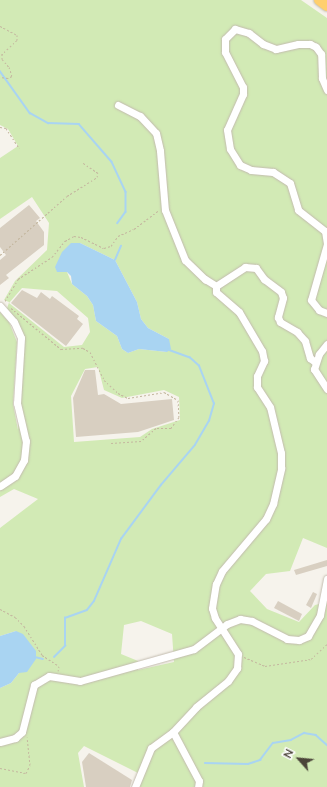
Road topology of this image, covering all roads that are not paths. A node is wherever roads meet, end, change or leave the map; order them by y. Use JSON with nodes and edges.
{"nodes":[{"id":1,"x":319,"y":0,"type":"edge"},
{"id":2,"x":327,"y":6,"type":"edge"},
{"id":3,"x":327,"y":90,"type":"edge"},
{"id":4,"x":118,"y":105,"type":"dead end"},
{"id":5,"x":216,"y":286,"type":"junction"},
{"id":6,"x":2,"y":307,"type":"edge"},
{"id":7,"x":327,"y":313,"type":"edge"},
{"id":8,"x":327,"y":344,"type":"edge"},
{"id":9,"x":315,"y":362,"type":"junction"},
{"id":10,"x":327,"y":389,"type":"edge"},
{"id":11,"x":0,"y":486,"type":"edge"},
{"id":12,"x":327,"y":579,"type":"edge"},
{"id":13,"x":220,"y":630,"type":"junction"},
{"id":14,"x":173,"y":732,"type":"junction"},
{"id":15,"x":0,"y":742,"type":"edge"},
{"id":16,"x":135,"y":787,"type":"edge"},
{"id":17,"x":198,"y":787,"type":"edge"}],
"edges":[{"from":1,"to":2,"type":"highway"},
{"from":3,"to":7,"type":"street"},
{"from":4,"to":5,"type":"street"},
{"from":5,"to":9,"type":"street"},
{"from":5,"to":13,"type":"street"},
{"from":6,"to":11,"type":"street"},
{"from":8,"to":9,"type":"street"},
{"from":9,"to":10,"type":"street"},
{"from":12,"to":13,"type":"street"},
{"from":13,"to":14,"type":"street"},
{"from":13,"to":15,"type":"street"},
{"from":14,"to":16,"type":"street"},
{"from":14,"to":17,"type":"street"}]}
